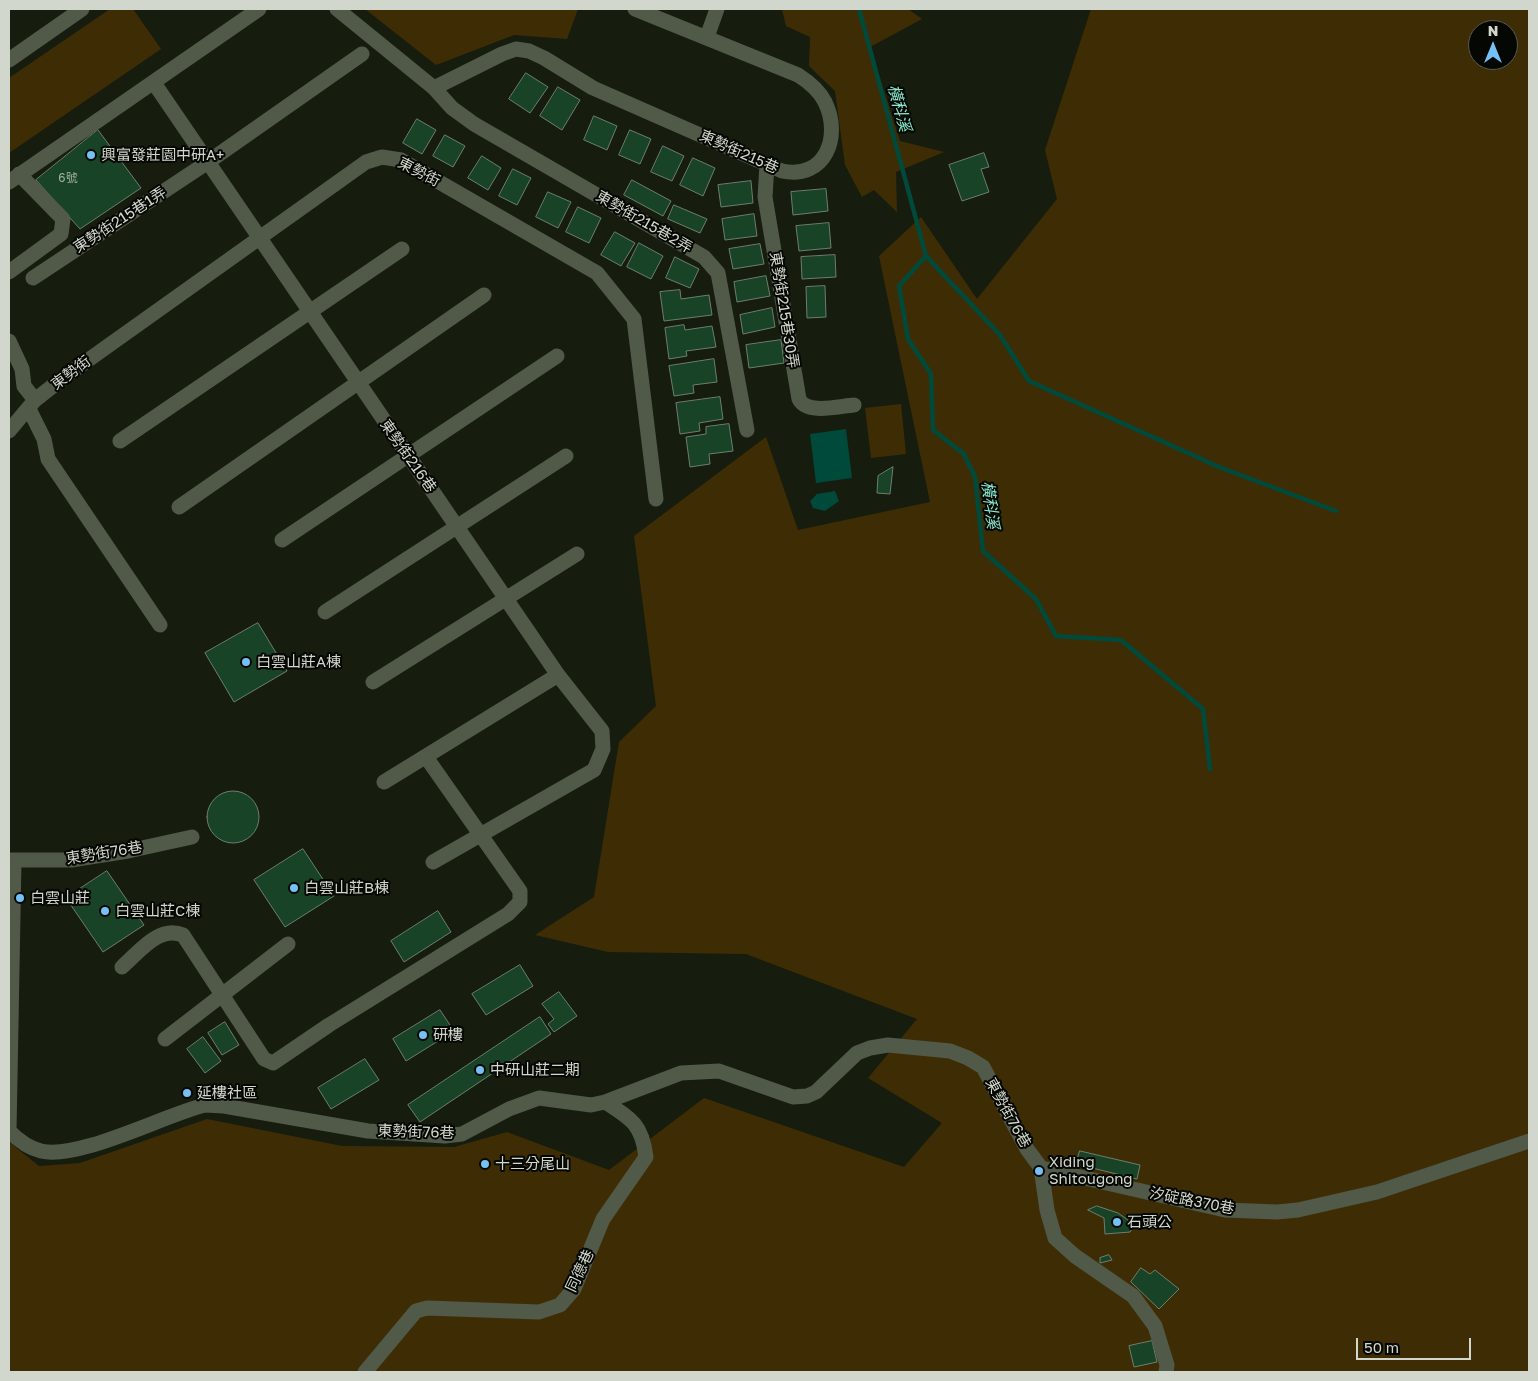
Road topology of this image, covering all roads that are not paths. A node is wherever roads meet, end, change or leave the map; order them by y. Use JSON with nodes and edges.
{"nodes":[{"id":1,"x":82,"y":9,"type":"edge"},
{"id":2,"x":259,"y":9,"type":"edge"},
{"id":3,"x":337,"y":9,"type":"edge"},
{"id":4,"x":635,"y":9,"type":"edge"},
{"id":5,"x":717,"y":9,"type":"edge"},
{"id":6,"x":707,"y":37,"type":"junction"},
{"id":7,"x":362,"y":54,"type":"dead end"},
{"id":8,"x":9,"y":60,"type":"edge"},
{"id":9,"x":154,"y":83,"type":"junction"},
{"id":10,"x":434,"y":88,"type":"junction"},
{"id":11,"x":208,"y":162,"type":"junction"},
{"id":12,"x":767,"y":164,"type":"junction"},
{"id":13,"x":14,"y":178,"type":"edge"},
{"id":14,"x":258,"y":238,"type":"junction"},
{"id":15,"x":402,"y":249,"type":"dead end"},
{"id":16,"x":9,"y":272,"type":"edge"},
{"id":17,"x":33,"y":278,"type":"dead end"},
{"id":18,"x":484,"y":295,"type":"dead end"},
{"id":19,"x":309,"y":312,"type":"junction"},
{"id":20,"x":9,"y":341,"type":"edge"},
{"id":21,"x":557,"y":356,"type":"dead end"},
{"id":22,"x":357,"y":382,"type":"junction"},
{"id":23,"x":32,"y":405,"type":"junction"},
{"id":24,"x":854,"y":405,"type":"dead end"},
{"id":25,"x":747,"y":430,"type":"dead end"},
{"id":26,"x":9,"y":431,"type":"edge"},
{"id":27,"x":120,"y":441,"type":"dead end"},
{"id":28,"x":408,"y":456,"type":"junction"},
{"id":29,"x":566,"y":456,"type":"dead end"},
{"id":30,"x":656,"y":499,"type":"dead end"},
{"id":31,"x":179,"y":507,"type":"dead end"},
{"id":32,"x":457,"y":527,"type":"junction"},
{"id":33,"x":282,"y":540,"type":"dead end"},
{"id":34,"x":577,"y":554,"type":"dead end"},
{"id":35,"x":506,"y":598,"type":"junction"},
{"id":36,"x":325,"y":612,"type":"dead end"},
{"id":37,"x":160,"y":625,"type":"dead end"},
{"id":38,"x":558,"y":675,"type":"junction"},
{"id":39,"x":373,"y":682,"type":"dead end"},
{"id":40,"x":426,"y":756,"type":"junction"},
{"id":41,"x":384,"y":782,"type":"dead end"},
{"id":42,"x":481,"y":834,"type":"junction"},
{"id":43,"x":192,"y":837,"type":"dead end"},
{"id":44,"x":12,"y":860,"type":"edge"},
{"id":45,"x":433,"y":862,"type":"dead end"},
{"id":46,"x":288,"y":944,"type":"dead end"},
{"id":47,"x":122,"y":966,"type":"dead end"},
{"id":48,"x":223,"y":994,"type":"junction"},
{"id":49,"x":165,"y":1039,"type":"dead end"},
{"id":50,"x":606,"y":1102,"type":"junction"},
{"id":51,"x":9,"y":1132,"type":"edge"},
{"id":52,"x":1529,"y":1141,"type":"edge"},
{"id":53,"x":1041,"y":1168,"type":"junction"},
{"id":54,"x":365,"y":1372,"type":"edge"},
{"id":55,"x":1166,"y":1372,"type":"edge"}],
"edges":[{"from":1,"to":8,"type":"street"},
{"from":2,"to":9,"type":"street"},
{"from":3,"to":10,"type":"street","name":"東勢街215巷2弄"},
{"from":4,"to":6,"type":"street","name":"東勢街215巷"},
{"from":5,"to":6,"type":"street"},
{"from":6,"to":12,"type":"street","name":"東勢街215巷"},
{"from":7,"to":11,"type":"street","name":"東勢街215巷1弄"},
{"from":9,"to":11,"type":"street"},
{"from":9,"to":13,"type":"street"},
{"from":10,"to":12,"type":"street","name":"東勢街215巷"},
{"from":10,"to":25,"type":"street","name":"東勢街215巷2弄"},
{"from":11,"to":14,"type":"street"},
{"from":11,"to":17,"type":"street","name":"東勢街215巷1弄"},
{"from":12,"to":24,"type":"street","name":"東勢街215巷30弄"},
{"from":13,"to":16,"type":"street"},
{"from":14,"to":19,"type":"street","name":"東勢街216巷"},
{"from":14,"to":23,"type":"street","name":"東勢街"},
{"from":14,"to":30,"type":"street","name":"東勢街"},
{"from":15,"to":19,"type":"street"},
{"from":18,"to":22,"type":"street"},
{"from":19,"to":22,"type":"street","name":"東勢街216巷"},
{"from":19,"to":27,"type":"street"},
{"from":20,"to":23,"type":"street"},
{"from":21,"to":28,"type":"street"},
{"from":22,"to":28,"type":"street","name":"東勢街216巷"},
{"from":22,"to":31,"type":"street"},
{"from":23,"to":26,"type":"street","name":"東勢街"},
{"from":23,"to":37,"type":"street"},
{"from":28,"to":32,"type":"street","name":"東勢街216巷"},
{"from":28,"to":33,"type":"street"},
{"from":29,"to":32,"type":"street"},
{"from":32,"to":35,"type":"street","name":"東勢街216巷"},
{"from":32,"to":36,"type":"street"},
{"from":34,"to":35,"type":"street"},
{"from":35,"to":38,"type":"street","name":"東勢街216巷"},
{"from":35,"to":39,"type":"street"},
{"from":38,"to":40,"type":"street"},
{"from":38,"to":42,"type":"street","name":"東勢街216巷"},
{"from":40,"to":41,"type":"street"},
{"from":40,"to":42,"type":"street"},
{"from":42,"to":45,"type":"street","name":"東勢街216巷"},
{"from":42,"to":48,"type":"street"},
{"from":43,"to":44,"type":"street","name":"東勢街76巷"},
{"from":44,"to":51,"type":"street","name":"東勢街76巷"},
{"from":46,"to":48,"type":"street"},
{"from":47,"to":48,"type":"street"},
{"from":48,"to":49,"type":"street"},
{"from":50,"to":51,"type":"street","name":"東勢街76巷"},
{"from":50,"to":53,"type":"street","name":"東勢街76巷"},
{"from":50,"to":54,"type":"street","name":"同德巷"},
{"from":52,"to":53,"type":"street","name":"汐碇路370巷"},
{"from":53,"to":55,"type":"street"}]}
